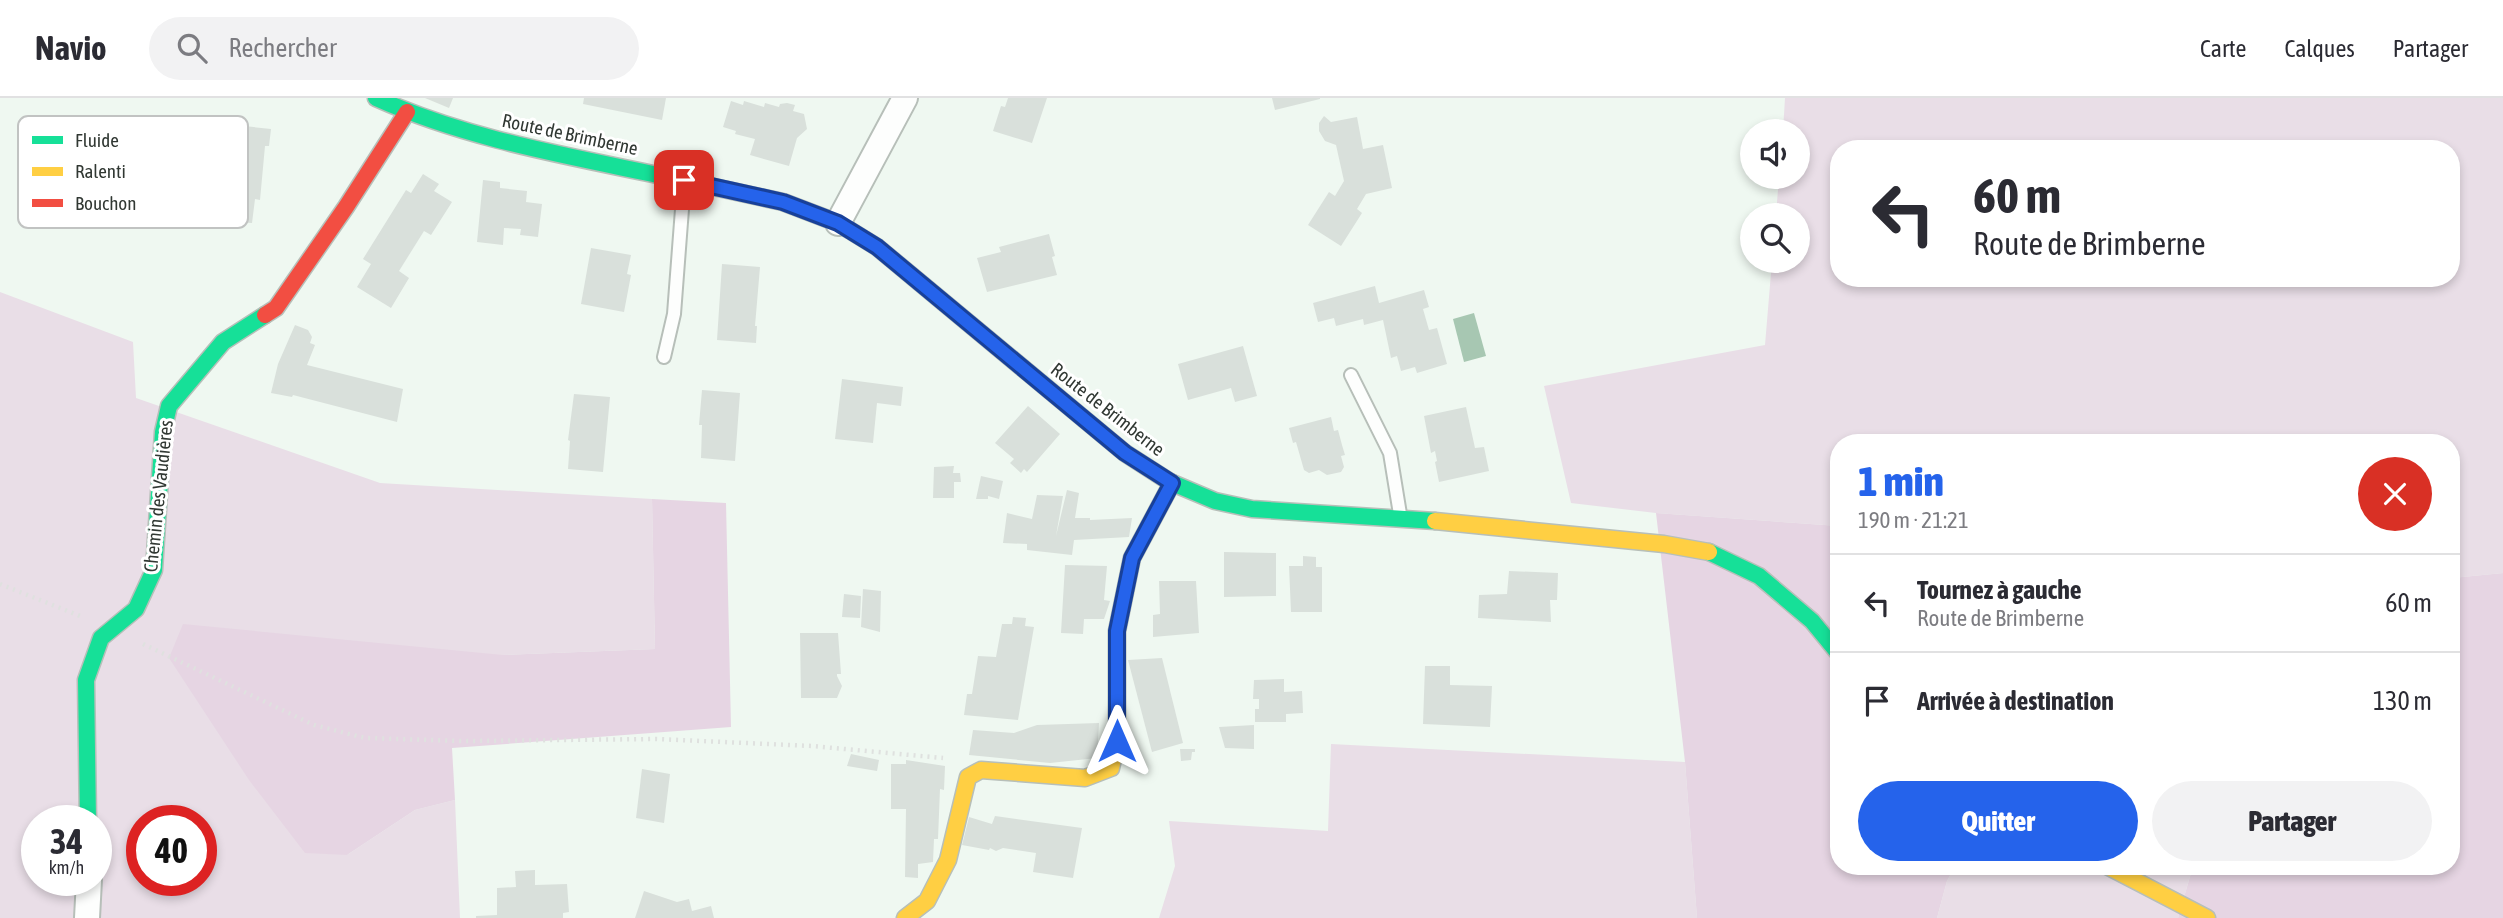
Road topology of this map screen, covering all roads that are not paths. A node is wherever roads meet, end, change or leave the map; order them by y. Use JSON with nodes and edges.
{"nodes":[{"id":1,"x":376,"y":98,"type":"edge"},
{"id":2,"x":905,"y":98,"type":"edge"},
{"id":3,"x":407,"y":112,"type":"junction"},
{"id":4,"x":684,"y":180,"type":"junction"},
{"id":5,"x":838,"y":223,"type":"junction"},
{"id":6,"x":664,"y":357,"type":"dead end"},
{"id":7,"x":1351,"y":374,"type":"dead end"},
{"id":8,"x":1172,"y":483,"type":"junction"},
{"id":9,"x":1400,"y":517,"type":"junction"},
{"id":10,"x":1830,"y":643,"type":"edge"},
{"id":11,"x":88,"y":805,"type":"edge"},
{"id":12,"x":2124,"y":875,"type":"edge"},
{"id":13,"x":89,"y":896,"type":"edge"},
{"id":14,"x":88,"y":918,"type":"edge"},
{"id":15,"x":905,"y":918,"type":"edge"},
{"id":16,"x":2207,"y":918,"type":"edge"}],
"edges":[{"from":1,"to":3,"type":"street","name":"Route de Brimberne"},
{"from":2,"to":5,"type":"street"},
{"from":3,"to":4,"type":"street","name":"Route de Brimberne"},
{"from":3,"to":11,"type":"street","name":"Chemin des Vaudières"},
{"from":4,"to":5,"type":"street","name":"Route de Brimberne"},
{"from":4,"to":6,"type":"lane"},
{"from":5,"to":8,"type":"street","name":"Route de Brimberne"},
{"from":7,"to":9,"type":"lane"},
{"from":8,"to":9,"type":"street","name":"Route de Brimberne"},
{"from":8,"to":15,"type":"street"},
{"from":9,"to":10,"type":"street","name":"Route de Brimberne"},
{"from":12,"to":16,"type":"street"},
{"from":13,"to":14,"type":"street"}]}
